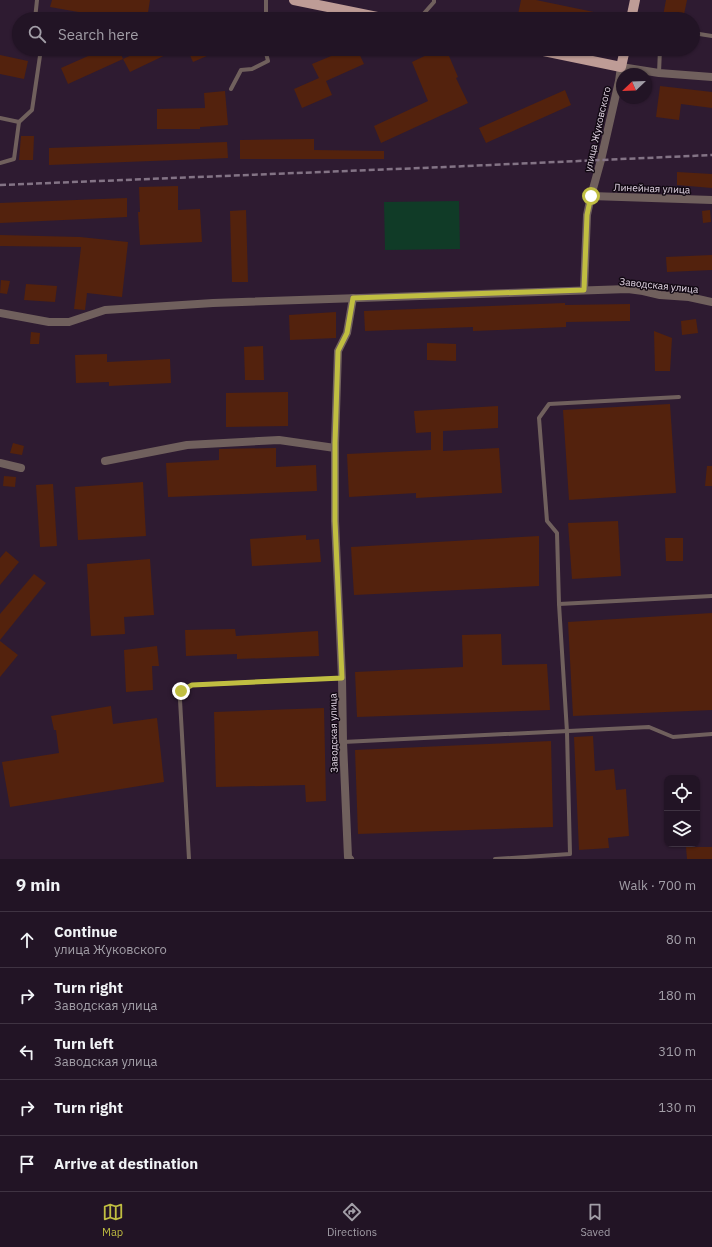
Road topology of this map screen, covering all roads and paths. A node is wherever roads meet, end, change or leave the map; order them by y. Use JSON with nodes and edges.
{"nodes":[{"id":1,"x":37,"y":0,"type":"edge"},
{"id":2,"x":266,"y":0,"type":"edge"},
{"id":3,"x":294,"y":0,"type":"edge"},
{"id":4,"x":434,"y":0,"type":"edge"},
{"id":5,"x":635,"y":0,"type":"edge"},
{"id":6,"x":36,"y":12,"type":"edge"},
{"id":7,"x":266,"y":12,"type":"edge"},
{"id":8,"x":353,"y":12,"type":"edge"},
{"id":9,"x":426,"y":12,"type":"edge"},
{"id":10,"x":632,"y":12,"type":"edge"},
{"id":11,"x":700,"y":34,"type":"edge"},
{"id":12,"x":712,"y":36,"type":"edge"},
{"id":13,"x":40,"y":56,"type":"edge"},
{"id":14,"x":267,"y":56,"type":"edge"},
{"id":15,"x":568,"y":56,"type":"edge"},
{"id":16,"x":623,"y":56,"type":"edge"},
{"id":17,"x":660,"y":56,"type":"edge"},
{"id":18,"x":621,"y":67,"type":"junction"},
{"id":19,"x":659,"y":73,"type":"junction"},
{"id":20,"x":712,"y":77,"type":"edge"},
{"id":21,"x":231,"y":89,"type":"dead end"},
{"id":22,"x":0,"y":118,"type":"edge"},
{"id":23,"x":19,"y":122,"type":"junction"},
{"id":24,"x":0,"y":163,"type":"edge"},
{"id":25,"x":591,"y":196,"type":"junction"},
{"id":26,"x":712,"y":200,"type":"edge"},
{"id":27,"x":584,"y":290,"type":"junction"},
{"id":28,"x":353,"y":298,"type":"junction"},
{"id":29,"x":712,"y":302,"type":"edge"},
{"id":30,"x":0,"y":314,"type":"edge"},
{"id":31,"x":679,"y":397,"type":"dead end"},
{"id":32,"x":335,"y":448,"type":"junction"},
{"id":33,"x":105,"y":461,"type":"dead end"},
{"id":34,"x":0,"y":463,"type":"edge"},
{"id":35,"x":21,"y":468,"type":"dead end"},
{"id":36,"x":712,"y":596,"type":"edge"},
{"id":37,"x":559,"y":604,"type":"junction"},
{"id":38,"x":342,"y":678,"type":"junction"},
{"id":39,"x":567,"y":732,"type":"junction"},
{"id":40,"x":712,"y":734,"type":"edge"},
{"id":41,"x":343,"y":742,"type":"junction"},
{"id":42,"x":189,"y":859,"type":"edge"},
{"id":43,"x":350,"y":859,"type":"edge"},
{"id":44,"x":495,"y":859,"type":"edge"}],
"edges":[{"from":1,"to":6,"type":"lane"},
{"from":2,"to":7,"type":"lane"},
{"from":3,"to":8,"type":"main road"},
{"from":4,"to":9,"type":"lane"},
{"from":5,"to":10,"type":"main road"},
{"from":11,"to":12,"type":"lane"},
{"from":13,"to":23,"type":"lane"},
{"from":14,"to":21,"type":"lane"},
{"from":15,"to":18,"type":"main road"},
{"from":16,"to":18,"type":"main road"},
{"from":17,"to":19,"type":"lane"},
{"from":18,"to":19,"type":"street"},
{"from":18,"to":25,"type":"street","name":"улица Жуковского"},
{"from":19,"to":20,"type":"street"},
{"from":22,"to":23,"type":"lane"},
{"from":23,"to":24,"type":"lane"},
{"from":25,"to":26,"type":"street","name":"Линейная улица"},
{"from":25,"to":27,"type":"street","name":"улица Жуковского"},
{"from":27,"to":28,"type":"street","name":"Заводская улица"},
{"from":27,"to":29,"type":"street","name":"Заводская улица"},
{"from":28,"to":30,"type":"street"},
{"from":28,"to":32,"type":"street","name":"Заводская улица"},
{"from":31,"to":37,"type":"lane"},
{"from":32,"to":33,"type":"street"},
{"from":32,"to":38,"type":"street","name":"Заводская улица"},
{"from":34,"to":35,"type":"street"},
{"from":36,"to":37,"type":"lane"},
{"from":37,"to":39,"type":"lane"},
{"from":38,"to":41,"type":"street","name":"Заводская улица"},
{"from":38,"to":42,"type":"lane"},
{"from":39,"to":40,"type":"lane"},
{"from":39,"to":41,"type":"lane"},
{"from":39,"to":44,"type":"lane"},
{"from":41,"to":43,"type":"street","name":"Заводская улица"}]}
